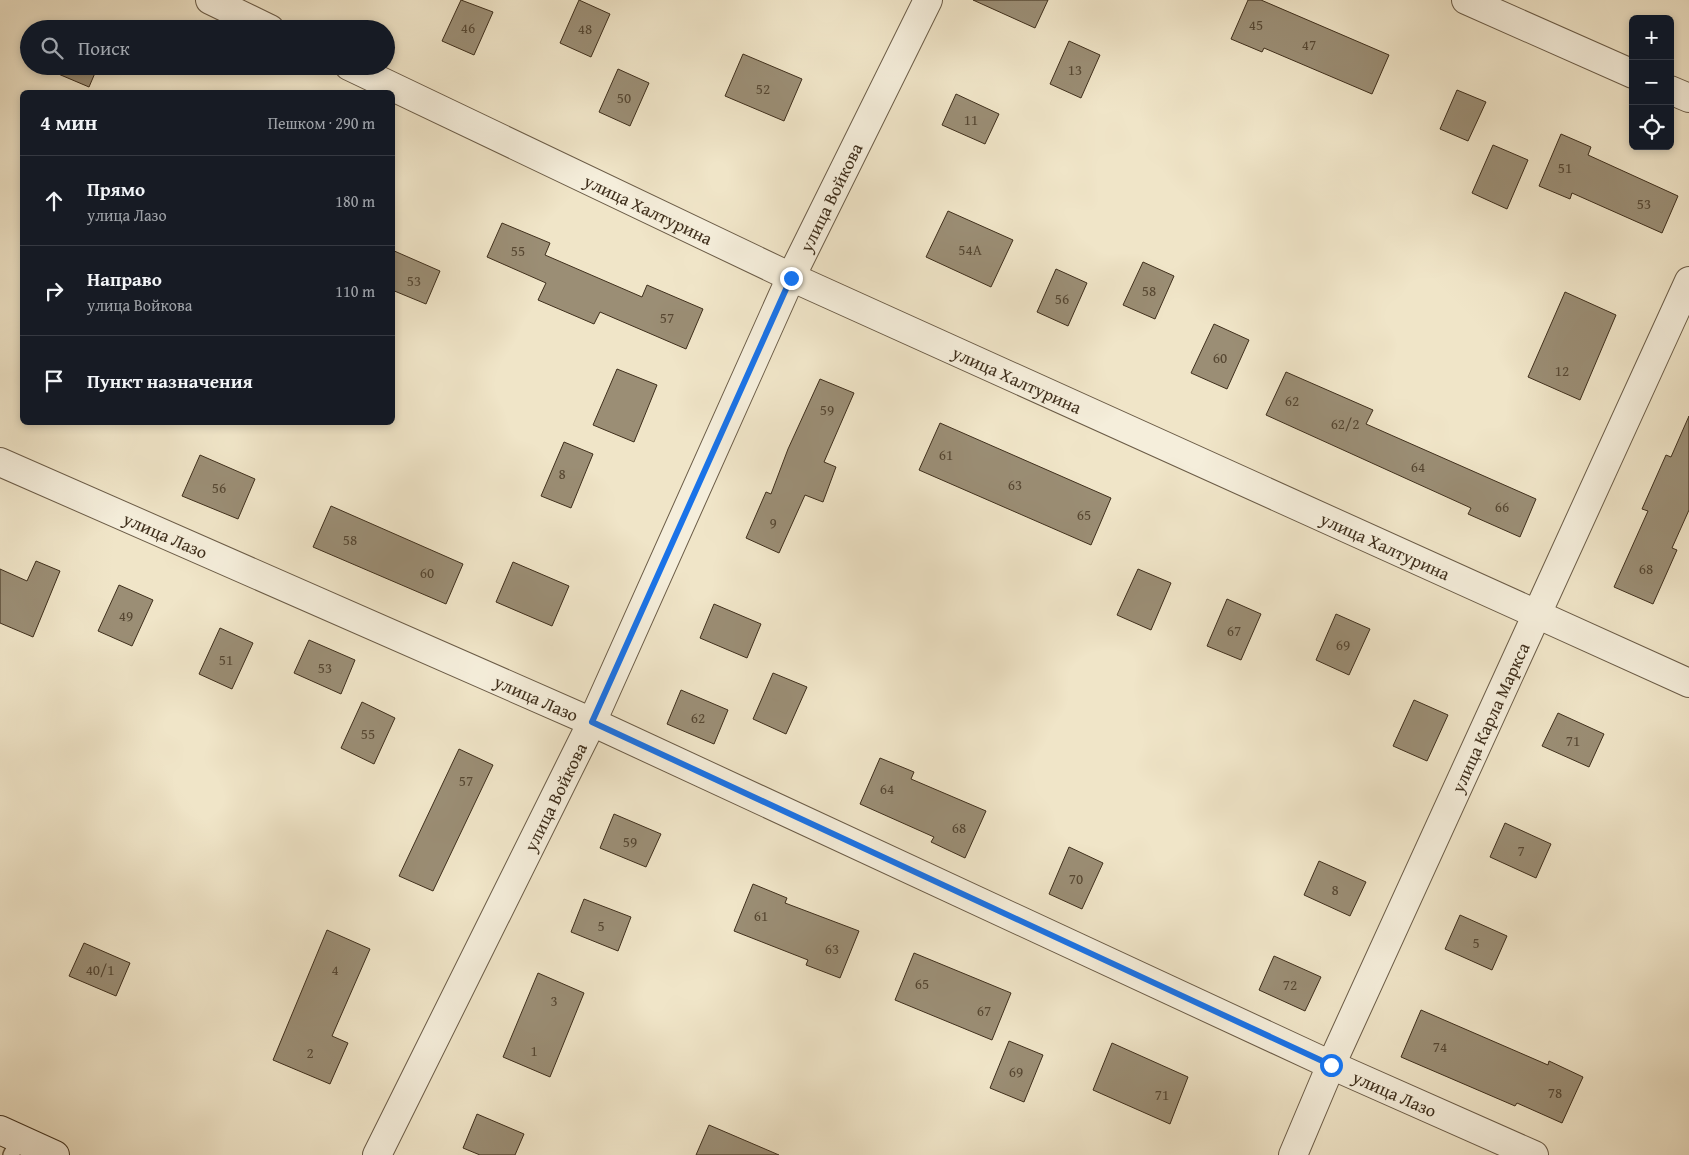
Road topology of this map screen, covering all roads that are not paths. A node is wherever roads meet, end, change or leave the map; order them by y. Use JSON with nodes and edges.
{"nodes":[{"id":1,"x":210,"y":0,"type":"edge"},
{"id":2,"x":928,"y":0,"type":"edge"},
{"id":3,"x":1466,"y":0,"type":"edge"},
{"id":4,"x":251,"y":20,"type":"edge"},
{"id":5,"x":1629,"y":72,"type":"edge"},
{"id":6,"x":368,"y":75,"type":"edge"},
{"id":7,"x":1674,"y":92,"type":"edge"},
{"id":8,"x":1689,"y":98,"type":"edge"},
{"id":9,"x":791,"y":278,"type":"junction"},
{"id":10,"x":1689,"y":281,"type":"edge"},
{"id":11,"x":0,"y":462,"type":"edge"},
{"id":12,"x":1538,"y":613,"type":"junction"},
{"id":13,"x":1689,"y":683,"type":"edge"},
{"id":14,"x":592,"y":722,"type":"junction"},
{"id":15,"x":1331,"y":1065,"type":"junction"},
{"id":16,"x":10,"y":1141,"type":"edge"},
{"id":17,"x":55,"y":1155,"type":"edge"},
{"id":18,"x":377,"y":1155,"type":"edge"},
{"id":19,"x":1292,"y":1155,"type":"edge"},
{"id":20,"x":1534,"y":1155,"type":"edge"}],
"edges":[{"from":1,"to":4,"type":"street"},
{"from":2,"to":9,"type":"street","name":"улица Войкова"},
{"from":3,"to":5,"type":"street"},
{"from":6,"to":9,"type":"street","name":"улица Халтурина"},
{"from":7,"to":8,"type":"street"},
{"from":9,"to":12,"type":"street","name":"улица Халтурина"},
{"from":9,"to":14,"type":"street","name":"улица Войкова"},
{"from":10,"to":12,"type":"street","name":"улица Карла Маркса"},
{"from":11,"to":14,"type":"street","name":"улица Лазо"},
{"from":12,"to":13,"type":"street","name":"улица Халтурина"},
{"from":12,"to":15,"type":"street","name":"улица Карла Маркса"},
{"from":14,"to":15,"type":"street","name":"улица Лазо"},
{"from":14,"to":18,"type":"street","name":"улица Войкова"},
{"from":15,"to":19,"type":"street","name":"улица Карла Маркса"},
{"from":15,"to":20,"type":"street","name":"улица Лазо"},
{"from":16,"to":17,"type":"street"}]}
